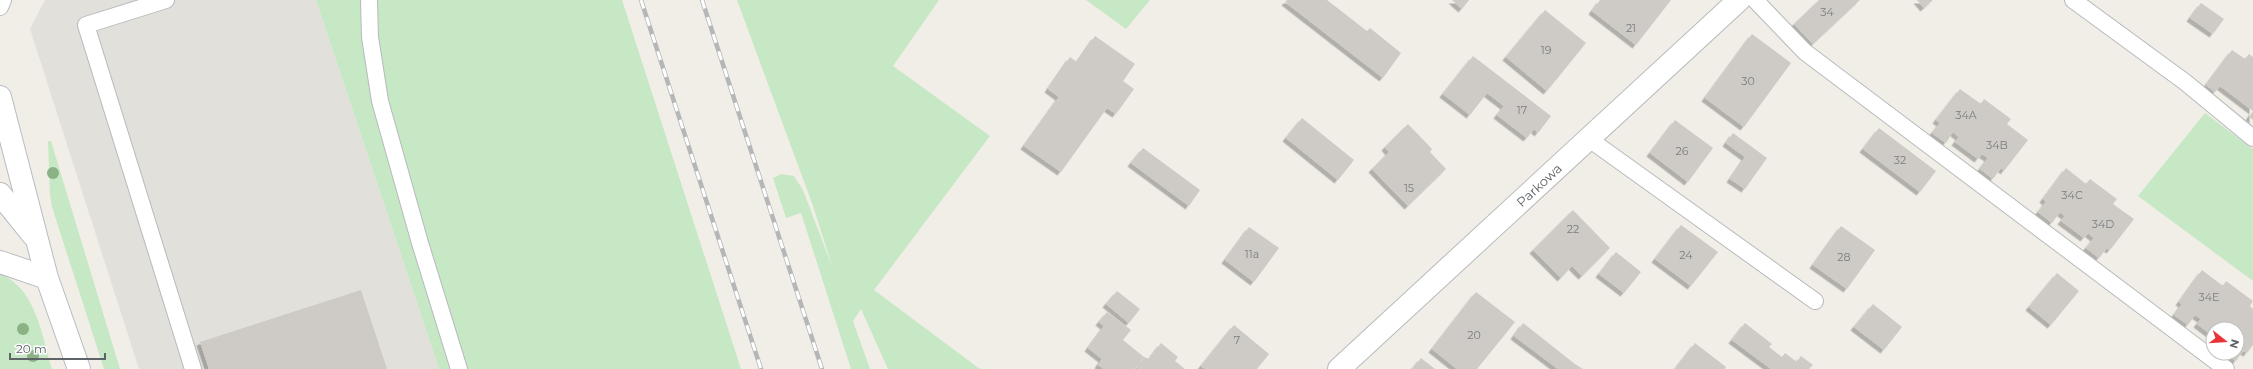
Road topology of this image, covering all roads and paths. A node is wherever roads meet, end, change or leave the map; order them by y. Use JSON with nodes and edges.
{"nodes":[{"id":1,"x":3,"y":0,"type":"edge"},
{"id":2,"x":166,"y":0,"type":"edge"},
{"id":3,"x":368,"y":0,"type":"edge"},
{"id":4,"x":1739,"y":0,"type":"edge"},
{"id":5,"x":1754,"y":0,"type":"edge"},
{"id":6,"x":2073,"y":0,"type":"edge"},
{"id":7,"x":0,"y":7,"type":"edge"},
{"id":8,"x":0,"y":97,"type":"edge"},
{"id":9,"x":1589,"y":138,"type":"junction"},
{"id":10,"x":2253,"y":138,"type":"edge"},
{"id":11,"x":0,"y":194,"type":"edge"},
{"id":12,"x":38,"y":240,"type":"junction"},
{"id":13,"x":0,"y":262,"type":"edge"},
{"id":14,"x":48,"y":278,"type":"junction"},
{"id":15,"x":1814,"y":301,"type":"dead end"},
{"id":16,"x":79,"y":369,"type":"edge"},
{"id":17,"x":193,"y":369,"type":"edge"},
{"id":18,"x":459,"y":369,"type":"edge"},
{"id":19,"x":1339,"y":369,"type":"edge"},
{"id":20,"x":2226,"y":369,"type":"edge"}],
"edges":[{"from":1,"to":7,"type":"lane"},
{"from":2,"to":17,"type":"lane"},
{"from":3,"to":18,"type":"lane"},
{"from":4,"to":9,"type":"street","name":"Parkowa"},
{"from":5,"to":20,"type":"lane"},
{"from":6,"to":10,"type":"lane"},
{"from":8,"to":12,"type":"street"},
{"from":9,"to":15,"type":"lane"},
{"from":9,"to":19,"type":"street","name":"Parkowa"},
{"from":11,"to":12,"type":"street"},
{"from":12,"to":14,"type":"street"},
{"from":13,"to":14,"type":"street"},
{"from":14,"to":16,"type":"street"}]}
